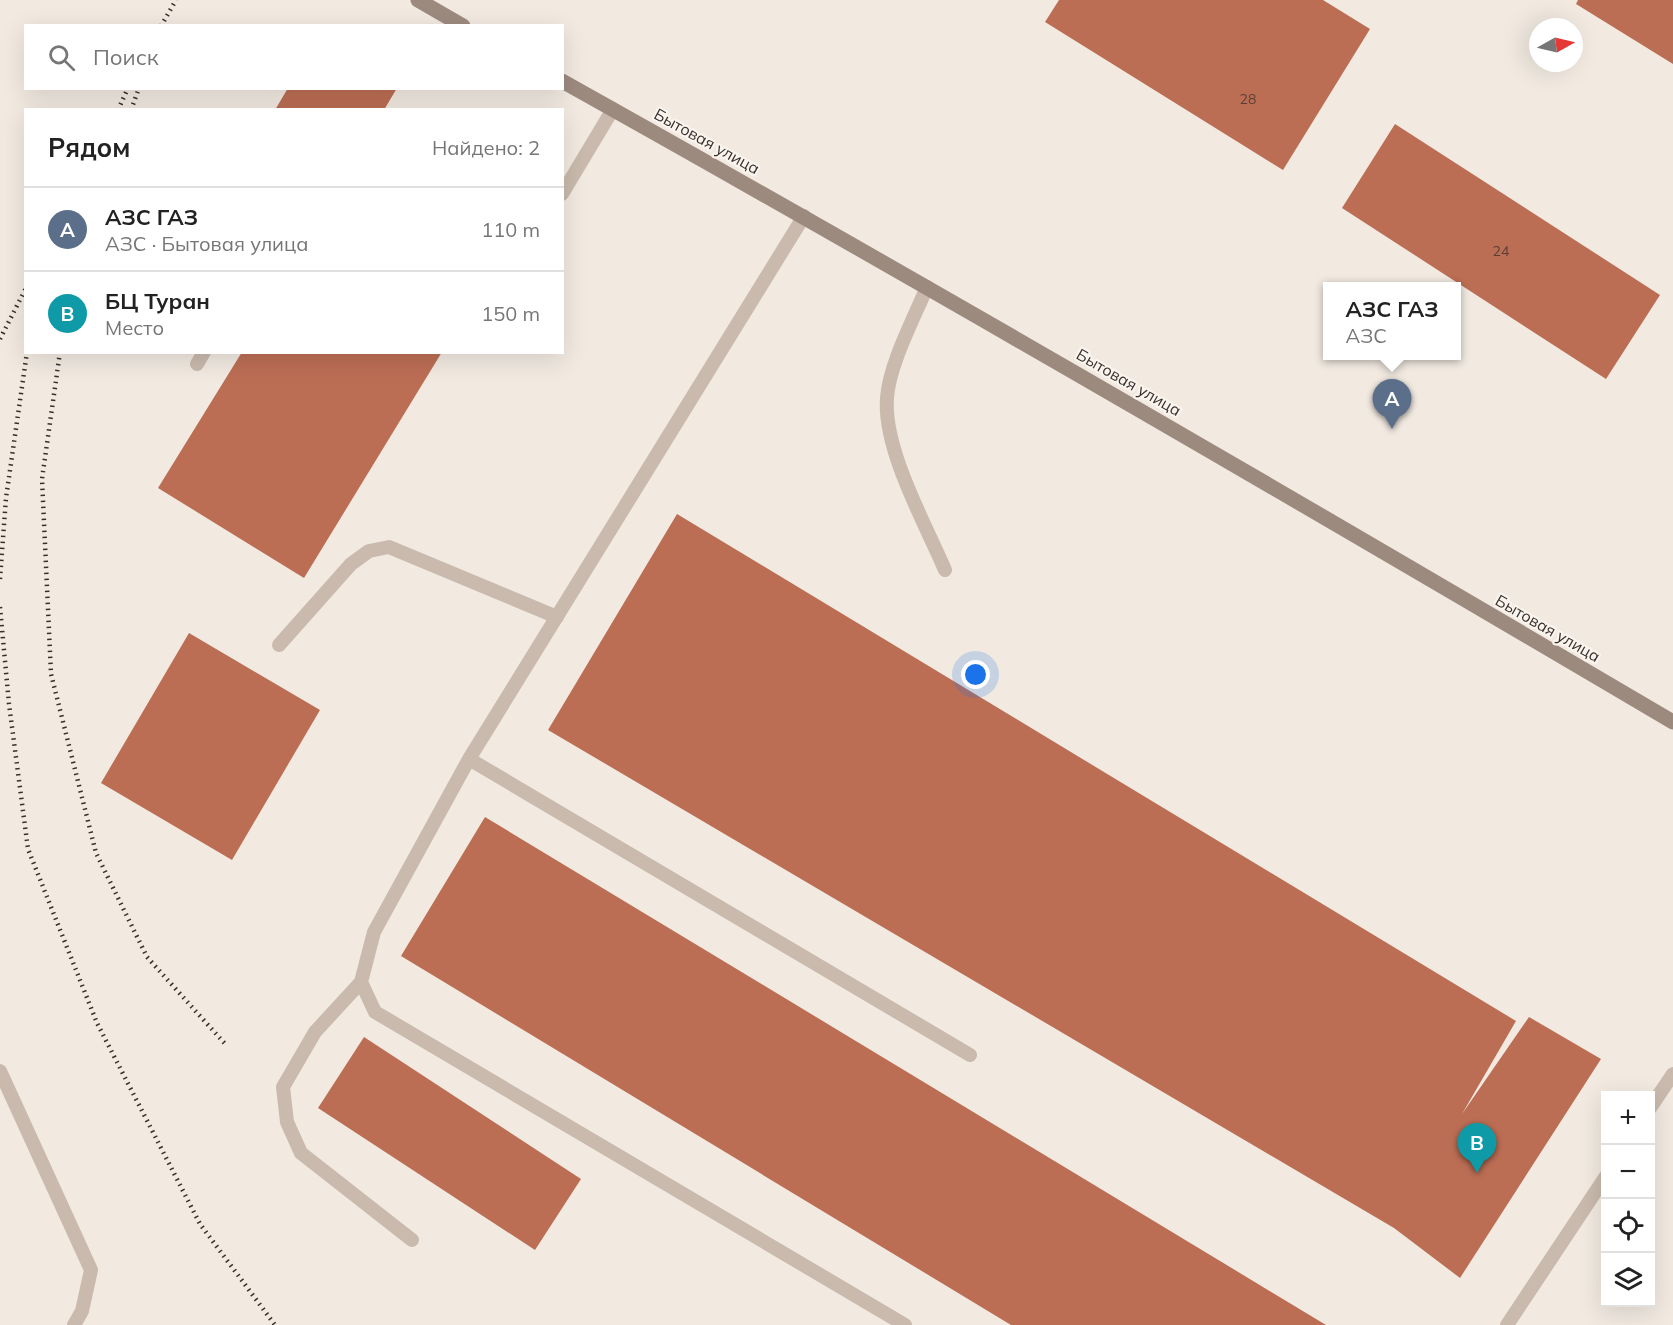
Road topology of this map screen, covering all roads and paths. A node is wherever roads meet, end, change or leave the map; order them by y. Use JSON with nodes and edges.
{"nodes":[{"id":1,"x":418,"y":0,"type":"edge"},
{"id":2,"x":460,"y":24,"type":"edge"},
{"id":3,"x":564,"y":82,"type":"edge"},
{"id":4,"x":613,"y":109,"type":"junction"},
{"id":5,"x":564,"y":191,"type":"edge"},
{"id":6,"x":804,"y":216,"type":"junction"},
{"id":7,"x":927,"y":287,"type":"junction"},
{"id":8,"x":945,"y":570,"type":"dead end"},
{"id":9,"x":557,"y":617,"type":"junction"},
{"id":10,"x":279,"y":645,"type":"dead end"},
{"id":11,"x":1673,"y":722,"type":"edge"},
{"id":12,"x":469,"y":759,"type":"junction"},
{"id":13,"x":361,"y":982,"type":"junction"},
{"id":14,"x":970,"y":1054,"type":"dead end"},
{"id":15,"x":0,"y":1071,"type":"edge"},
{"id":16,"x":1673,"y":1074,"type":"edge"},
{"id":17,"x":1655,"y":1101,"type":"edge"},
{"id":18,"x":1601,"y":1182,"type":"edge"},
{"id":19,"x":412,"y":1240,"type":"dead end"},
{"id":20,"x":74,"y":1325,"type":"edge"},
{"id":21,"x":904,"y":1325,"type":"edge"},
{"id":22,"x":1507,"y":1325,"type":"edge"}],
"edges":[{"from":1,"to":2,"type":"main road"},
{"from":3,"to":4,"type":"main road","name":"Бытовая улица"},
{"from":4,"to":5,"type":"lane"},
{"from":4,"to":6,"type":"main road","name":"Бытовая улица"},
{"from":6,"to":7,"type":"main road","name":"Бытовая улица"},
{"from":6,"to":9,"type":"lane"},
{"from":7,"to":8,"type":"lane"},
{"from":7,"to":11,"type":"main road","name":"Бытовая улица"},
{"from":9,"to":10,"type":"lane"},
{"from":9,"to":12,"type":"lane"},
{"from":12,"to":13,"type":"lane"},
{"from":12,"to":14,"type":"lane"},
{"from":13,"to":19,"type":"lane"},
{"from":13,"to":21,"type":"lane"},
{"from":15,"to":20,"type":"lane"},
{"from":16,"to":17,"type":"lane"},
{"from":18,"to":22,"type":"lane"}]}
